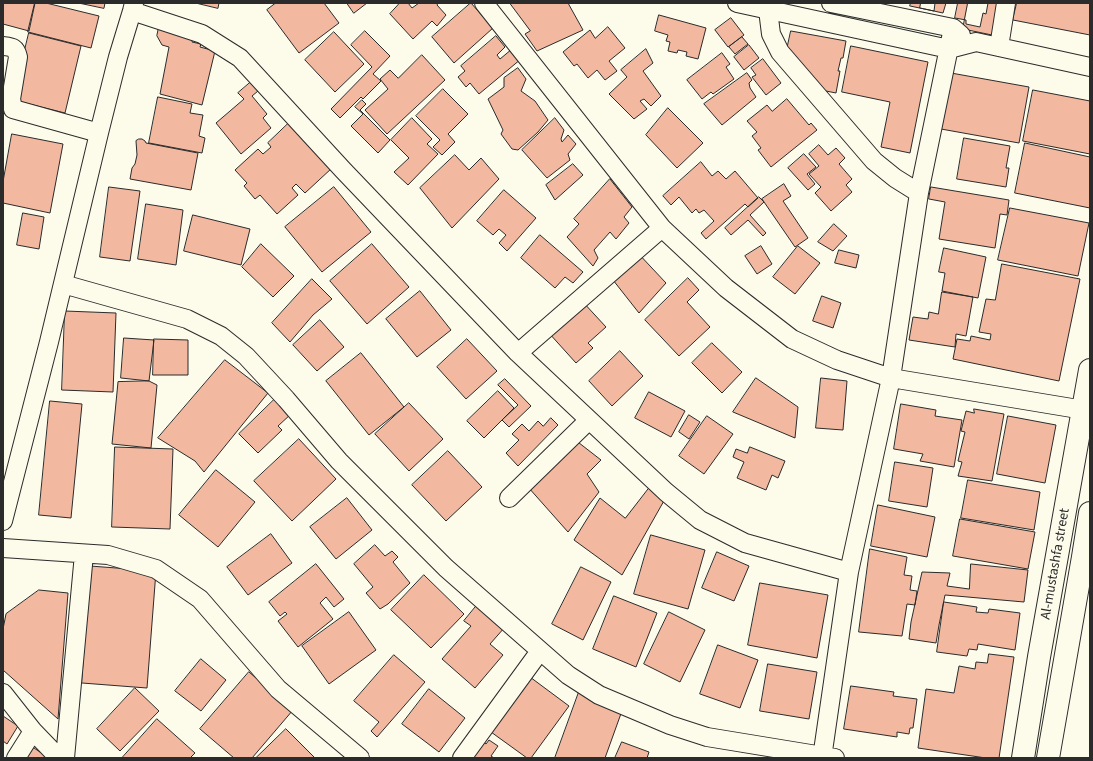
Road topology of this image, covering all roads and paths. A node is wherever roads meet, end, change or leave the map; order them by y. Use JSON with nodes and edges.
{"nodes":[{"id":1,"x":484,"y":3,"type":"edge"},
{"id":2,"x":737,"y":3,"type":"edge"},
{"id":3,"x":831,"y":3,"type":"edge"},
{"id":4,"x":1006,"y":3,"type":"edge"},
{"id":5,"x":133,"y":7,"type":"edge"},
{"id":6,"x":768,"y":10,"type":"junction"},
{"id":7,"x":953,"y":28,"type":"junction"},
{"id":8,"x":976,"y":42,"type":"junction"},
{"id":9,"x":3,"y":46,"type":"edge"},
{"id":10,"x":998,"y":47,"type":"junction"},
{"id":11,"x":949,"y":49,"type":"junction"},
{"id":12,"x":1090,"y":67,"type":"edge"},
{"id":13,"x":99,"y":133,"type":"junction"},
{"id":14,"x":919,"y":193,"type":"junction"},
{"id":15,"x":662,"y":228,"type":"junction"},
{"id":16,"x":63,"y":284,"type":"junction"},
{"id":17,"x":518,"y":353,"type":"junction"},
{"id":18,"x":1090,"y":370,"type":"edge"},
{"id":19,"x":891,"y":378,"type":"junction"},
{"id":20,"x":1087,"y":411,"type":"edge"},
{"id":21,"x":589,"y":420,"type":"junction"},
{"id":22,"x":509,"y":498,"type":"dead end"},
{"id":23,"x":1090,"y":513,"type":"edge"},
{"id":24,"x":3,"y":521,"type":"edge"},
{"id":25,"x":3,"y":548,"type":"edge"},
{"id":26,"x":84,"y":554,"type":"junction"},
{"id":27,"x":849,"y":572,"type":"junction"},
{"id":28,"x":540,"y":651,"type":"junction"},
{"id":29,"x":3,"y":693,"type":"edge"},
{"id":30,"x":33,"y":731,"type":"junction"},
{"id":31,"x":826,"y":757,"type":"edge"},
{"id":32,"x":16,"y":758,"type":"edge"},
{"id":33,"x":59,"y":758,"type":"edge"},
{"id":34,"x":66,"y":758,"type":"edge"},
{"id":35,"x":360,"y":758,"type":"edge"},
{"id":36,"x":462,"y":758,"type":"edge"},
{"id":37,"x":1023,"y":758,"type":"edge"},
{"id":38,"x":1048,"y":758,"type":"edge"}],
"edges":[{"from":1,"to":15,"type":"street"},
{"from":2,"to":6,"type":"street"},
{"from":3,"to":7,"type":"street"},
{"from":4,"to":10,"type":"street"},
{"from":5,"to":13,"type":"street"},
{"from":5,"to":17,"type":"street"},
{"from":6,"to":11,"type":"street"},
{"from":6,"to":14,"type":"street"},
{"from":7,"to":8,"type":"street"},
{"from":7,"to":11,"type":"street"},
{"from":8,"to":10,"type":"street"},
{"from":8,"to":11,"type":"street"},
{"from":9,"to":13,"type":"street"},
{"from":10,"to":12,"type":"street"},
{"from":11,"to":14,"type":"street"},
{"from":13,"to":16,"type":"street"},
{"from":14,"to":19,"type":"street"},
{"from":15,"to":17,"type":"street"},
{"from":15,"to":19,"type":"street"},
{"from":16,"to":24,"type":"street"},
{"from":16,"to":28,"type":"street"},
{"from":17,"to":21,"type":"street"},
{"from":18,"to":20,"type":"main road","name":"Al-mustashfa street"},
{"from":19,"to":20,"type":"street"},
{"from":19,"to":27,"type":"street"},
{"from":20,"to":37,"type":"main road","name":"Al-mustashfa street"},
{"from":21,"to":22,"type":"street"},
{"from":21,"to":27,"type":"street"},
{"from":23,"to":38,"type":"main road","name":"Al-mustashfa street"},
{"from":25,"to":26,"type":"street"},
{"from":26,"to":34,"type":"street"},
{"from":26,"to":35,"type":"street"},
{"from":27,"to":31,"type":"street"},
{"from":28,"to":31,"type":"street"},
{"from":28,"to":36,"type":"street"},
{"from":29,"to":30,"type":"street"},
{"from":30,"to":32,"type":"street"},
{"from":30,"to":33,"type":"street"}]}
